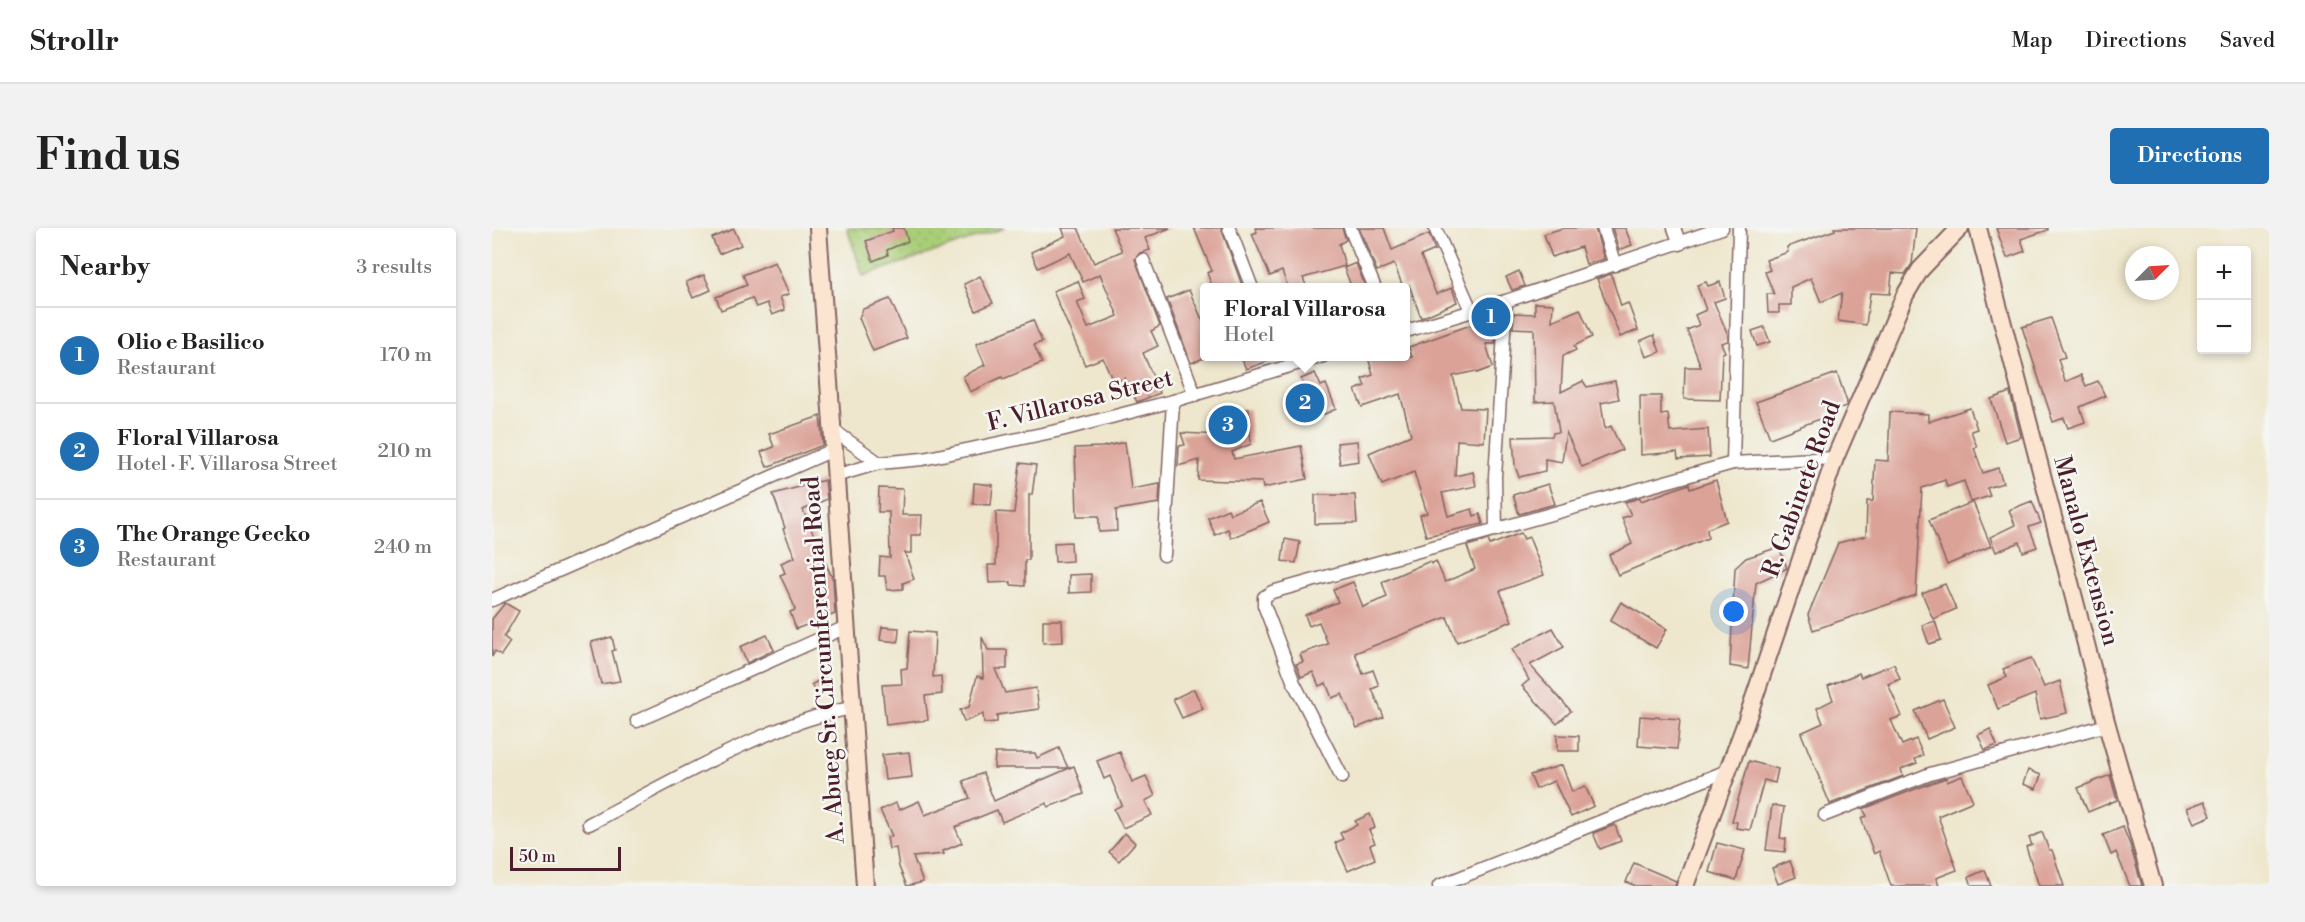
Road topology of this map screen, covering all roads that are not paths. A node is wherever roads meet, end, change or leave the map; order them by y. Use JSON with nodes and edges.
{"nodes":[{"id":1,"x":818,"y":228,"type":"edge"},
{"id":2,"x":1228,"y":228,"type":"edge"},
{"id":3,"x":1350,"y":228,"type":"edge"},
{"id":4,"x":1436,"y":228,"type":"edge"},
{"id":5,"x":1603,"y":228,"type":"edge"},
{"id":6,"x":1674,"y":228,"type":"edge"},
{"id":7,"x":1722,"y":228,"type":"edge"},
{"id":8,"x":1739,"y":228,"type":"edge"},
{"id":9,"x":1960,"y":228,"type":"edge"},
{"id":10,"x":1978,"y":228,"type":"edge"},
{"id":11,"x":1680,"y":244,"type":"junction"},
{"id":12,"x":1143,"y":260,"type":"dead end"},
{"id":13,"x":1616,"y":265,"type":"junction"},
{"id":14,"x":1250,"y":283,"type":"edge"},
{"id":15,"x":1373,"y":283,"type":"edge"},
{"id":16,"x":1506,"y":301,"type":"junction"},
{"id":17,"x":1472,"y":310,"type":"junction"},
{"id":18,"x":1410,"y":330,"type":"edge"},
{"id":19,"x":1283,"y":362,"type":"edge"},
{"id":20,"x":1195,"y":394,"type":"junction"},
{"id":21,"x":1173,"y":401,"type":"junction"},
{"id":22,"x":833,"y":430,"type":"junction"},
{"id":23,"x":833,"y":450,"type":"junction"},
{"id":24,"x":1835,"y":458,"type":"junction"},
{"id":25,"x":879,"y":463,"type":"junction"},
{"id":26,"x":1733,"y":463,"type":"junction"},
{"id":27,"x":836,"y":476,"type":"junction"},
{"id":28,"x":1496,"y":530,"type":"junction"},
{"id":29,"x":1164,"y":555,"type":"dead end"},
{"id":30,"x":492,"y":600,"type":"edge"},
{"id":31,"x":846,"y":627,"type":"junction"},
{"id":32,"x":852,"y":708,"type":"junction"},
{"id":33,"x":637,"y":721,"type":"dead end"},
{"id":34,"x":2108,"y":725,"type":"junction"},
{"id":35,"x":1727,"y":771,"type":"junction"},
{"id":36,"x":1342,"y":777,"type":"dead end"},
{"id":37,"x":1825,"y":815,"type":"dead end"},
{"id":38,"x":589,"y":824,"type":"dead end"},
{"id":39,"x":864,"y":886,"type":"edge"},
{"id":40,"x":1439,"y":886,"type":"edge"},
{"id":41,"x":1685,"y":886,"type":"edge"},
{"id":42,"x":2152,"y":886,"type":"edge"}],
"edges":[{"from":1,"to":22,"type":"street","name":"A. Abueg Sr. Circumferential Road"},
{"from":2,"to":14,"type":"street"},
{"from":3,"to":15,"type":"street"},
{"from":4,"to":17,"type":"street"},
{"from":5,"to":13,"type":"street"},
{"from":6,"to":11,"type":"street"},
{"from":7,"to":11,"type":"street"},
{"from":8,"to":26,"type":"street"},
{"from":9,"to":24,"type":"street","name":"R. Gabinete Road"},
{"from":10,"to":34,"type":"street","name":"Manalo Extension"},
{"from":11,"to":13,"type":"street"},
{"from":12,"to":20,"type":"street"},
{"from":13,"to":16,"type":"street"},
{"from":16,"to":17,"type":"street"},
{"from":16,"to":28,"type":"street"},
{"from":17,"to":18,"type":"street"},
{"from":19,"to":20,"type":"street","name":"F. Villarosa Street"},
{"from":20,"to":21,"type":"street","name":"F. Villarosa Street"},
{"from":21,"to":25,"type":"street","name":"F. Villarosa Street"},
{"from":21,"to":29,"type":"street"},
{"from":22,"to":23,"type":"street","name":"A. Abueg Sr. Circumferential Road"},
{"from":22,"to":25,"type":"street"},
{"from":23,"to":27,"type":"street","name":"A. Abueg Sr. Circumferential Road"},
{"from":23,"to":30,"type":"street"},
{"from":24,"to":26,"type":"street"},
{"from":24,"to":35,"type":"street","name":"R. Gabinete Road"},
{"from":25,"to":27,"type":"street","name":"F. Villarosa Street"},
{"from":26,"to":28,"type":"street"},
{"from":27,"to":31,"type":"street","name":"A. Abueg Sr. Circumferential Road"},
{"from":28,"to":36,"type":"street"},
{"from":31,"to":32,"type":"street","name":"A. Abueg Sr. Circumferential Road"},
{"from":31,"to":33,"type":"street"},
{"from":32,"to":38,"type":"street"},
{"from":32,"to":39,"type":"street","name":"A. Abueg Sr. Circumferential Road"},
{"from":34,"to":37,"type":"street"},
{"from":34,"to":42,"type":"street","name":"Manalo Extension"},
{"from":35,"to":40,"type":"street"},
{"from":35,"to":41,"type":"street","name":"R. Gabinete Road"}]}
